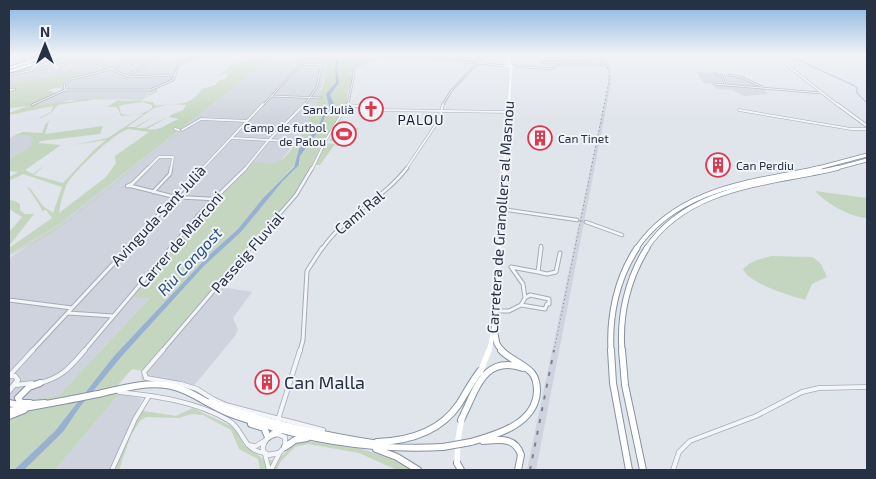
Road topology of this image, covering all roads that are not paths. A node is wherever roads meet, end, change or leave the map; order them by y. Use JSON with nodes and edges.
{"nodes":[{"id":1,"x":80,"y":77,"type":"edge"},
{"id":2,"x":174,"y":77,"type":"edge"},
{"id":3,"x":288,"y":77,"type":"edge"},
{"id":4,"x":319,"y":77,"type":"edge"},
{"id":5,"x":354,"y":77,"type":"edge"},
{"id":6,"x":463,"y":77,"type":"edge"},
{"id":7,"x":510,"y":77,"type":"edge"},
{"id":8,"x":723,"y":77,"type":"edge"},
{"id":9,"x":742,"y":77,"type":"edge"},
{"id":10,"x":801,"y":77,"type":"edge"},
{"id":11,"x":714,"y":84,"type":"dead end"},
{"id":12,"x":726,"y":85,"type":"junction"},
{"id":13,"x":763,"y":88,"type":"junction"},
{"id":14,"x":65,"y":90,"type":"junction"},
{"id":15,"x":821,"y":94,"type":"junction"},
{"id":16,"x":271,"y":96,"type":"junction"},
{"id":17,"x":311,"y":98,"type":"junction"},
{"id":18,"x":321,"y":98,"type":"dead end"},
{"id":19,"x":32,"y":105,"type":"dead end"},
{"id":20,"x":348,"y":105,"type":"junction"},
{"id":21,"x":441,"y":110,"type":"junction"},
{"id":22,"x":738,"y":110,"type":"dead end"},
{"id":23,"x":507,"y":112,"type":"junction"},
{"id":24,"x":247,"y":121,"type":"junction"},
{"id":25,"x":867,"y":127,"type":"edge"},
{"id":26,"x":179,"y":130,"type":"dead end"},
{"id":27,"x":232,"y":138,"type":"junction"},
{"id":28,"x":270,"y":140,"type":"junction"},
{"id":29,"x":305,"y":142,"type":"dead end"},
{"id":30,"x":318,"y":143,"type":"dead end"},
{"id":31,"x":324,"y":144,"type":"junction"},
{"id":32,"x":867,"y":155,"type":"edge"},
{"id":33,"x":867,"y":160,"type":"edge"},
{"id":34,"x":153,"y":192,"type":"junction"},
{"id":35,"x":175,"y":197,"type":"junction"},
{"id":36,"x":213,"y":199,"type":"junction"},
{"id":37,"x":501,"y":209,"type":"junction"},
{"id":38,"x":577,"y":220,"type":"tunnel mouth"},
{"id":39,"x":586,"y":222,"type":"tunnel mouth"},
{"id":40,"x":622,"y":235,"type":"dead end"},
{"id":41,"x":541,"y":246,"type":"dead end"},
{"id":42,"x":560,"y":253,"type":"dead end"},
{"id":43,"x":538,"y":272,"type":"junction"},
{"id":44,"x":525,"y":298,"type":"junction"},
{"id":45,"x":9,"y":300,"type":"edge"},
{"id":46,"x":521,"y":305,"type":"junction"},
{"id":47,"x":72,"y":308,"type":"junction"},
{"id":48,"x":495,"y":311,"type":"junction"},
{"id":49,"x":68,"y":313,"type":"junction"},
{"id":50,"x":114,"y":316,"type":"junction"},
{"id":51,"x":494,"y":328,"type":"junction"},
{"id":52,"x":480,"y":371,"type":"junction"},
{"id":53,"x":9,"y":376,"type":"edge"},
{"id":54,"x":537,"y":383,"type":"junction"},
{"id":55,"x":40,"y":384,"type":"junction"},
{"id":56,"x":16,"y":385,"type":"junction"},
{"id":57,"x":867,"y":387,"type":"edge"},
{"id":58,"x":9,"y":391,"type":"edge"},
{"id":59,"x":119,"y":392,"type":"dead end"},
{"id":60,"x":191,"y":394,"type":"junction"},
{"id":61,"x":150,"y":395,"type":"junction"},
{"id":62,"x":212,"y":401,"type":"junction"},
{"id":63,"x":9,"y":403,"type":"edge"},
{"id":64,"x":30,"y":403,"type":"junction"},
{"id":65,"x":43,"y":404,"type":"junction"},
{"id":66,"x":9,"y":411,"type":"edge"},
{"id":67,"x":230,"y":414,"type":"junction"},
{"id":68,"x":244,"y":414,"type":"junction"},
{"id":69,"x":9,"y":416,"type":"edge"},
{"id":70,"x":461,"y":420,"type":"junction"},
{"id":71,"x":278,"y":421,"type":"junction"},
{"id":72,"x":283,"y":429,"type":"junction"},
{"id":73,"x":323,"y":430,"type":"dead end"},
{"id":74,"x":269,"y":437,"type":"junction"},
{"id":75,"x":285,"y":437,"type":"junction"},
{"id":76,"x":316,"y":438,"type":"junction"},
{"id":77,"x":341,"y":438,"type":"junction"},
{"id":78,"x":472,"y":442,"type":"junction"},
{"id":79,"x":361,"y":443,"type":"junction"},
{"id":80,"x":247,"y":445,"type":"junction"},
{"id":81,"x":285,"y":447,"type":"junction"},
{"id":82,"x":279,"y":453,"type":"junction"},
{"id":83,"x":265,"y":454,"type":"junction"},
{"id":84,"x":459,"y":468,"type":"edge"},
{"id":85,"x":112,"y":470,"type":"edge"},
{"id":86,"x":270,"y":470,"type":"edge"},
{"id":87,"x":418,"y":470,"type":"edge"},
{"id":88,"x":518,"y":470,"type":"edge"},
{"id":89,"x":629,"y":470,"type":"edge"},
{"id":90,"x":643,"y":470,"type":"edge"},
{"id":91,"x":673,"y":470,"type":"edge"}],
"edges":[{"from":1,"to":14,"type":"street"},
{"from":2,"to":14,"type":"street"},
{"from":3,"to":16,"type":"street","name":"Avinguda Sant Julià"},
{"from":4,"to":17,"type":"street","name":"Carrer de Marconi"},
{"from":5,"to":20,"type":"street","name":"Passeig Fluvial"},
{"from":6,"to":21,"type":"street","name":"Camí Ral"},
{"from":7,"to":23,"type":"main road","name":"Carretera de Granollers al Masnou"},
{"from":8,"to":12,"type":"street"},
{"from":9,"to":13,"type":"street"},
{"from":10,"to":15,"type":"street"},
{"from":11,"to":12,"type":"street"},
{"from":12,"to":13,"type":"street"},
{"from":13,"to":15,"type":"street"},
{"from":14,"to":19,"type":"street"},
{"from":15,"to":25,"type":"street"},
{"from":16,"to":17,"type":"street"},
{"from":16,"to":24,"type":"street","name":"Avinguda Sant Julià"},
{"from":17,"to":18,"type":"street"},
{"from":17,"to":28,"type":"street","name":"Carrer de Marconi"},
{"from":20,"to":21,"type":"street"},
{"from":20,"to":31,"type":"street","name":"Passeig Fluvial"},
{"from":21,"to":23,"type":"street"},
{"from":21,"to":71,"type":"street","name":"Camí Ral"},
{"from":22,"to":25,"type":"street"},
{"from":23,"to":37,"type":"main road","name":"Carretera de Granollers al Masnou"},
{"from":24,"to":26,"type":"street"},
{"from":24,"to":27,"type":"street","name":"Avinguda Sant Julià"},
{"from":27,"to":28,"type":"street"},
{"from":27,"to":35,"type":"street","name":"Avinguda Sant Julià"},
{"from":28,"to":29,"type":"street"},
{"from":28,"to":36,"type":"street","name":"Carrer de Marconi"},
{"from":30,"to":31,"type":"street"},
{"from":31,"to":62,"type":"street","name":"Passeig Fluvial"},
{"from":32,"to":89,"type":"highway"},
{"from":33,"to":90,"type":"highway"},
{"from":34,"to":34,"type":"street"},
{"from":34,"to":35,"type":"street"},
{"from":35,"to":36,"type":"street"},
{"from":35,"to":47,"type":"street","name":"Avinguda Sant Julià"},
{"from":36,"to":50,"type":"street","name":"Carrer de Marconi"},
{"from":37,"to":38,"type":"street"},
{"from":37,"to":48,"type":"main road","name":"Carretera de Granollers al Masnou"},
{"from":39,"to":40,"type":"street"},
{"from":41,"to":43,"type":"street"},
{"from":42,"to":43,"type":"street"},
{"from":43,"to":44,"type":"street"},
{"from":44,"to":46,"type":"street"},
{"from":44,"to":46,"type":"street"},
{"from":45,"to":47,"type":"street"},
{"from":46,"to":48,"type":"street"},
{"from":47,"to":49,"type":"street","name":"Avinguda Sant Julià"},
{"from":48,"to":51,"type":"main road","name":"Carretera de Granollers al Masnou"},
{"from":49,"to":50,"type":"street"},
{"from":49,"to":53,"type":"street","name":"Avinguda Sant Julià"},
{"from":50,"to":55,"type":"street","name":"Carrer de Marconi"},
{"from":51,"to":52,"type":"main road","name":"Carretera de Granollers al Masnou"},
{"from":51,"to":54,"type":"highway"},
{"from":52,"to":70,"type":"main road","name":"Carretera de Granollers al Masnou"},
{"from":52,"to":79,"type":"highway"},
{"from":53,"to":56,"type":"street"},
{"from":54,"to":70,"type":"highway"},
{"from":54,"to":78,"type":"highway"},
{"from":55,"to":56,"type":"street"},
{"from":55,"to":64,"type":"highway"},
{"from":56,"to":58,"type":"street"},
{"from":57,"to":91,"type":"street"},
{"from":59,"to":61,"type":"street"},
{"from":60,"to":62,"type":"highway"},
{"from":60,"to":65,"type":"highway"},
{"from":60,"to":67,"type":"highway"},
{"from":61,"to":80,"type":"street"},
{"from":61,"to":85,"type":"street"},
{"from":62,"to":68,"type":"highway"},
{"from":62,"to":71,"type":"street"},
{"from":63,"to":64,"type":"highway"},
{"from":64,"to":65,"type":"highway"},
{"from":65,"to":66,"type":"highway"},
{"from":65,"to":69,"type":"highway"},
{"from":67,"to":72,"type":"highway"},
{"from":67,"to":74,"type":"highway"},
{"from":68,"to":71,"type":"highway"},
{"from":68,"to":72,"type":"highway"},
{"from":70,"to":84,"type":"main road","name":"Carretera de Granollers al Masnou"},
{"from":71,"to":73,"type":"street"},
{"from":71,"to":77,"type":"highway"},
{"from":72,"to":74,"type":"highway"},
{"from":72,"to":75,"type":"highway"},
{"from":72,"to":76,"type":"highway"},
{"from":72,"to":77,"type":"highway"},
{"from":74,"to":75,"type":"street"},
{"from":74,"to":80,"type":"street"},
{"from":74,"to":83,"type":"street"},
{"from":75,"to":81,"type":"street"},
{"from":76,"to":79,"type":"highway"},
{"from":76,"to":81,"type":"highway"},
{"from":77,"to":79,"type":"highway"},
{"from":78,"to":79,"type":"highway","bridge":true},
{"from":78,"to":88,"type":"highway"},
{"from":79,"to":87,"type":"highway"},
{"from":80,"to":83,"type":"street"},
{"from":81,"to":82,"type":"street"},
{"from":82,"to":83,"type":"street"},
{"from":82,"to":86,"type":"street"},
{"from":83,"to":86,"type":"street"}]}
